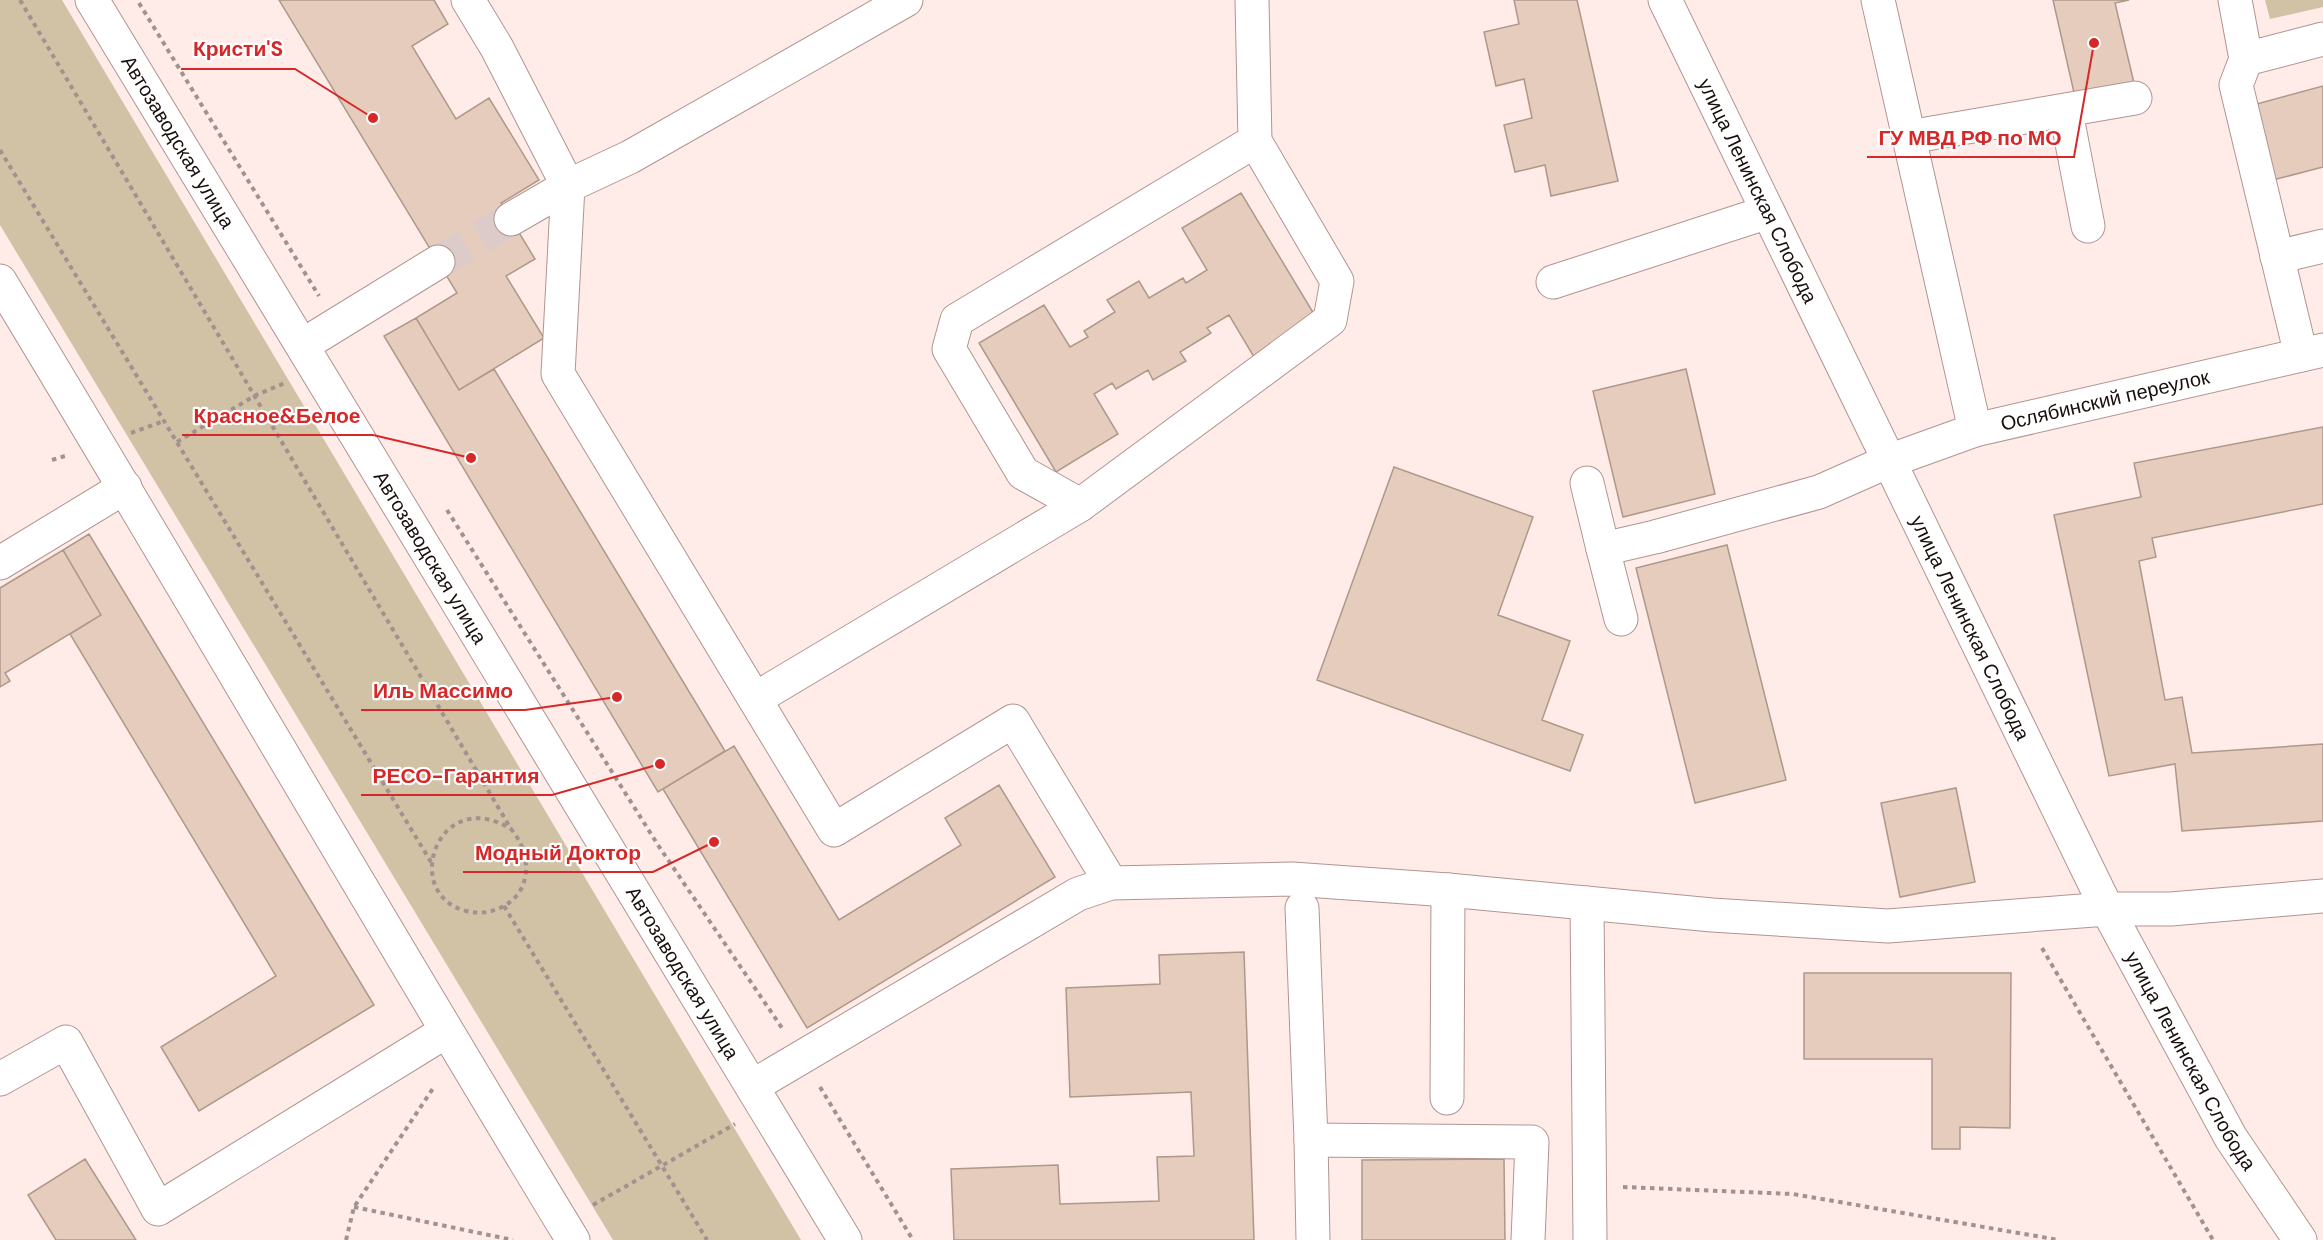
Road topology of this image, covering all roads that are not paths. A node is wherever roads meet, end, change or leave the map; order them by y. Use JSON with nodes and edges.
{"nodes":[{"id":1,"x":92,"y":0,"type":"edge"},
{"id":2,"x":468,"y":0,"type":"edge"},
{"id":3,"x":906,"y":0,"type":"edge"},
{"id":4,"x":1252,"y":0,"type":"edge"},
{"id":5,"x":1665,"y":0,"type":"edge"},
{"id":6,"x":1878,"y":0,"type":"edge"},
{"id":7,"x":2235,"y":0,"type":"edge"},
{"id":8,"x":2323,"y":39,"type":"edge"},
{"id":9,"x":2246,"y":59,"type":"junction"},
{"id":10,"x":2136,"y":98,"type":"dead end"},
{"id":11,"x":2066,"y":112,"type":"junction"},
{"id":12,"x":1909,"y":137,"type":"junction"},
{"id":13,"x":1255,"y":141,"type":"junction"},
{"id":14,"x":568,"y":186,"type":"junction"},
{"id":15,"x":1768,"y":212,"type":"junction"},
{"id":16,"x":511,"y":219,"type":"tunnel mouth"},
{"id":17,"x":2088,"y":226,"type":"dead end"},
{"id":18,"x":2323,"y":246,"type":"edge"},
{"id":19,"x":2277,"y":257,"type":"junction"},
{"id":20,"x":438,"y":262,"type":"tunnel mouth"},
{"id":21,"x":0,"y":281,"type":"edge"},
{"id":22,"x":1553,"y":282,"type":"dead end"},
{"id":23,"x":2312,"y":353,"type":"edge"},
{"id":24,"x":309,"y":358,"type":"junction"},
{"id":25,"x":1975,"y":430,"type":"junction"},
{"id":26,"x":1889,"y":461,"type":"junction"},
{"id":27,"x":1587,"y":483,"type":"dead end"},
{"id":28,"x":125,"y":487,"type":"junction"},
{"id":29,"x":1080,"y":505,"type":"junction"},
{"id":30,"x":1603,"y":549,"type":"junction"},
{"id":31,"x":0,"y":563,"type":"edge"},
{"id":32,"x":1621,"y":619,"type":"dead end"},
{"id":33,"x":755,"y":699,"type":"junction"},
{"id":34,"x":1111,"y":883,"type":"junction"},
{"id":35,"x":1448,"y":890,"type":"junction"},
{"id":36,"x":2323,"y":896,"type":"edge"},
{"id":37,"x":1587,"y":903,"type":"junction"},
{"id":38,"x":1302,"y":908,"type":"dead end"},
{"id":39,"x":2108,"y":909,"type":"junction"},
{"id":40,"x":445,"y":1032,"type":"junction"},
{"id":41,"x":0,"y":1079,"type":"edge"},
{"id":42,"x":753,"y":1086,"type":"junction"},
{"id":43,"x":1447,"y":1098,"type":"dead end"},
{"id":44,"x":1311,"y":1140,"type":"junction"},
{"id":45,"x":568,"y":1231,"type":"edge"},
{"id":46,"x":845,"y":1240,"type":"edge"},
{"id":47,"x":1312,"y":1240,"type":"edge"},
{"id":48,"x":1528,"y":1240,"type":"edge"},
{"id":49,"x":1590,"y":1240,"type":"edge"},
{"id":50,"x":2300,"y":1240,"type":"edge"}],
"edges":[{"from":1,"to":24,"type":"main road","name":"Автозаводская улица"},
{"from":2,"to":14,"type":"main road"},
{"from":3,"to":14,"type":"main road"},
{"from":4,"to":13,"type":"main road"},
{"from":5,"to":15,"type":"main road","name":"улица Ленинская Слобода"},
{"from":6,"to":12,"type":"main road"},
{"from":7,"to":9,"type":"main road"},
{"from":8,"to":9,"type":"main road"},
{"from":9,"to":19,"type":"main road"},
{"from":10,"to":11,"type":"main road"},
{"from":11,"to":12,"type":"main road"},
{"from":11,"to":17,"type":"main road"},
{"from":12,"to":25,"type":"main road"},
{"from":13,"to":29,"type":"main road"},
{"from":13,"to":29,"type":"main road"},
{"from":14,"to":16,"type":"main road"},
{"from":14,"to":33,"type":"main road"},
{"from":15,"to":22,"type":"main road"},
{"from":15,"to":26,"type":"main road","name":"улица Ленинская Слобода"},
{"from":18,"to":19,"type":"main road"},
{"from":19,"to":23,"type":"main road"},
{"from":20,"to":24,"type":"main road"},
{"from":21,"to":28,"type":"main road"},
{"from":23,"to":25,"type":"main road","name":"Ослябинский переулок"},
{"from":24,"to":42,"type":"main road","name":"Автозаводская улица"},
{"from":25,"to":26,"type":"main road","name":"Ослябинский переулок"},
{"from":26,"to":30,"type":"main road","name":"Ослябинский переулок"},
{"from":26,"to":39,"type":"main road","name":"улица Ленинская Слобода"},
{"from":27,"to":30,"type":"main road"},
{"from":28,"to":31,"type":"main road"},
{"from":28,"to":40,"type":"main road"},
{"from":29,"to":33,"type":"main road"},
{"from":30,"to":32,"type":"main road"},
{"from":33,"to":34,"type":"main road"},
{"from":34,"to":35,"type":"main road"},
{"from":34,"to":42,"type":"main road"},
{"from":35,"to":37,"type":"main road"},
{"from":35,"to":43,"type":"main road"},
{"from":36,"to":39,"type":"main road"},
{"from":37,"to":39,"type":"main road"},
{"from":37,"to":49,"type":"main road"},
{"from":38,"to":44,"type":"main road"},
{"from":39,"to":50,"type":"main road","name":"улица Ленинская Слобода"},
{"from":40,"to":41,"type":"main road"},
{"from":40,"to":45,"type":"main road"},
{"from":42,"to":46,"type":"main road","name":"Автозаводская улица"},
{"from":44,"to":47,"type":"main road"},
{"from":44,"to":48,"type":"main road"}]}
